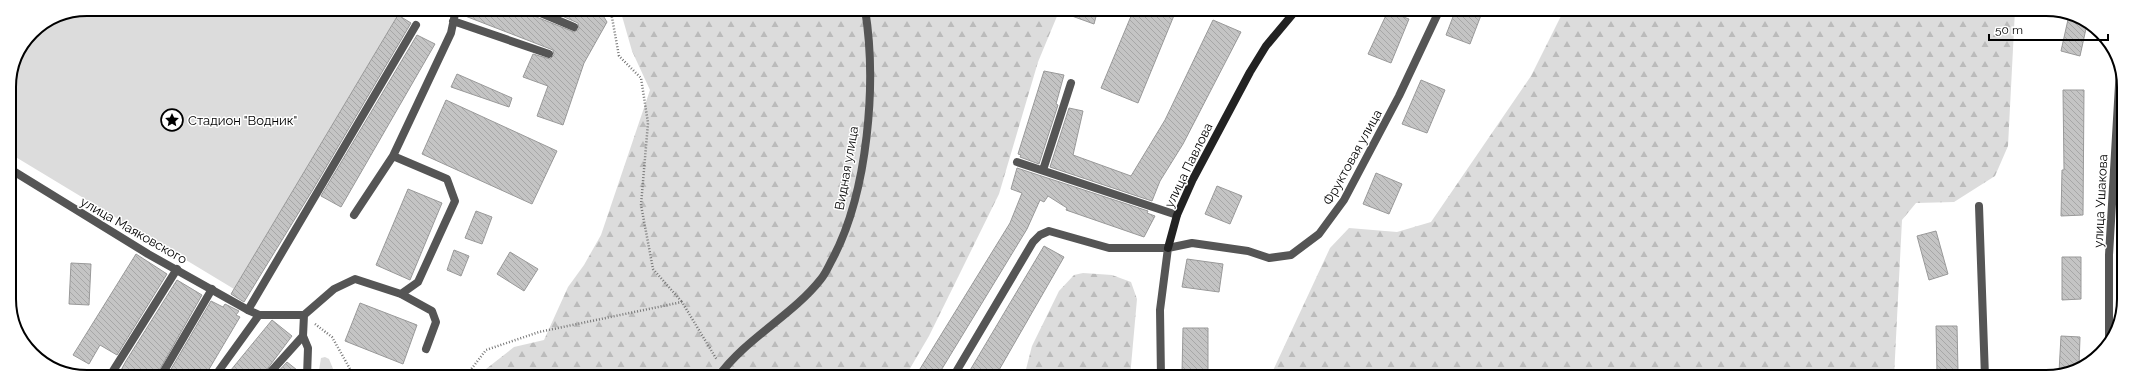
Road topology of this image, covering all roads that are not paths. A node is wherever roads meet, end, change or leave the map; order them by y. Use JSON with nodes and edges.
{"nodes":[{"id":1,"x":454,"y":16,"type":"edge"},
{"id":2,"x":548,"y":16,"type":"edge"},
{"id":3,"x":865,"y":16,"type":"edge"},
{"id":4,"x":1291,"y":16,"type":"edge"},
{"id":5,"x":1437,"y":16,"type":"edge"},
{"id":6,"x":453,"y":21,"type":"junction"},
{"id":7,"x":416,"y":25,"type":"dead end"},
{"id":8,"x":574,"y":27,"type":"dead end"},
{"id":9,"x":549,"y":54,"type":"dead end"},
{"id":10,"x":1071,"y":83,"type":"dead end"},
{"id":11,"x":2117,"y":152,"type":"edge"},
{"id":12,"x":393,"y":156,"type":"junction"},
{"id":13,"x":1017,"y":162,"type":"dead end"},
{"id":14,"x":1043,"y":170,"type":"junction"},
{"id":15,"x":16,"y":173,"type":"edge"},
{"id":16,"x":1979,"y":206,"type":"dead end"},
{"id":17,"x":354,"y":215,"type":"dead end"},
{"id":18,"x":1177,"y":215,"type":"junction"},
{"id":19,"x":1168,"y":248,"type":"junction"},
{"id":20,"x":177,"y":269,"type":"junction"},
{"id":21,"x":212,"y":289,"type":"junction"},
{"id":22,"x":401,"y":294,"type":"junction"},
{"id":23,"x":248,"y":310,"type":"junction"},
{"id":24,"x":304,"y":315,"type":"junction"},
{"id":25,"x":259,"y":316,"type":"junction"},
{"id":26,"x":2109,"y":333,"type":"edge"},
{"id":27,"x":303,"y":336,"type":"junction"},
{"id":28,"x":426,"y":349,"type":"dead end"},
{"id":29,"x":114,"y":370,"type":"edge"},
{"id":30,"x":165,"y":370,"type":"edge"},
{"id":31,"x":219,"y":370,"type":"edge"},
{"id":32,"x":272,"y":370,"type":"edge"},
{"id":33,"x":307,"y":370,"type":"edge"},
{"id":34,"x":723,"y":370,"type":"edge"},
{"id":35,"x":957,"y":370,"type":"edge"},
{"id":36,"x":1161,"y":370,"type":"edge"},
{"id":37,"x":1985,"y":370,"type":"edge"}],
"edges":[{"from":1,"to":6,"type":"street"},
{"from":2,"to":8,"type":"street"},
{"from":3,"to":34,"type":"street","name":"Видная улица"},
{"from":4,"to":18,"type":"street","name":"улица Павлова"},
{"from":5,"to":19,"type":"street","name":"Фруктовая улица"},
{"from":6,"to":9,"type":"street"},
{"from":6,"to":12,"type":"street"},
{"from":7,"to":23,"type":"street"},
{"from":10,"to":14,"type":"street"},
{"from":11,"to":26,"type":"street","name":"улица Ушакова"},
{"from":12,"to":17,"type":"street"},
{"from":12,"to":22,"type":"street"},
{"from":13,"to":14,"type":"street"},
{"from":14,"to":18,"type":"street"},
{"from":15,"to":20,"type":"street","name":"улица Маяковского"},
{"from":16,"to":37,"type":"street"},
{"from":18,"to":19,"type":"street","name":"улица Павлова"},
{"from":19,"to":35,"type":"street"},
{"from":19,"to":36,"type":"street"},
{"from":20,"to":21,"type":"street","name":"улица Маяковского"},
{"from":20,"to":29,"type":"street"},
{"from":21,"to":23,"type":"street","name":"улица Маяковского"},
{"from":21,"to":30,"type":"street"},
{"from":22,"to":24,"type":"street"},
{"from":22,"to":28,"type":"street"},
{"from":23,"to":25,"type":"street","name":"улица Маяковского"},
{"from":24,"to":25,"type":"street"},
{"from":24,"to":27,"type":"street"},
{"from":25,"to":31,"type":"street"},
{"from":27,"to":32,"type":"street"},
{"from":27,"to":33,"type":"street"}]}
